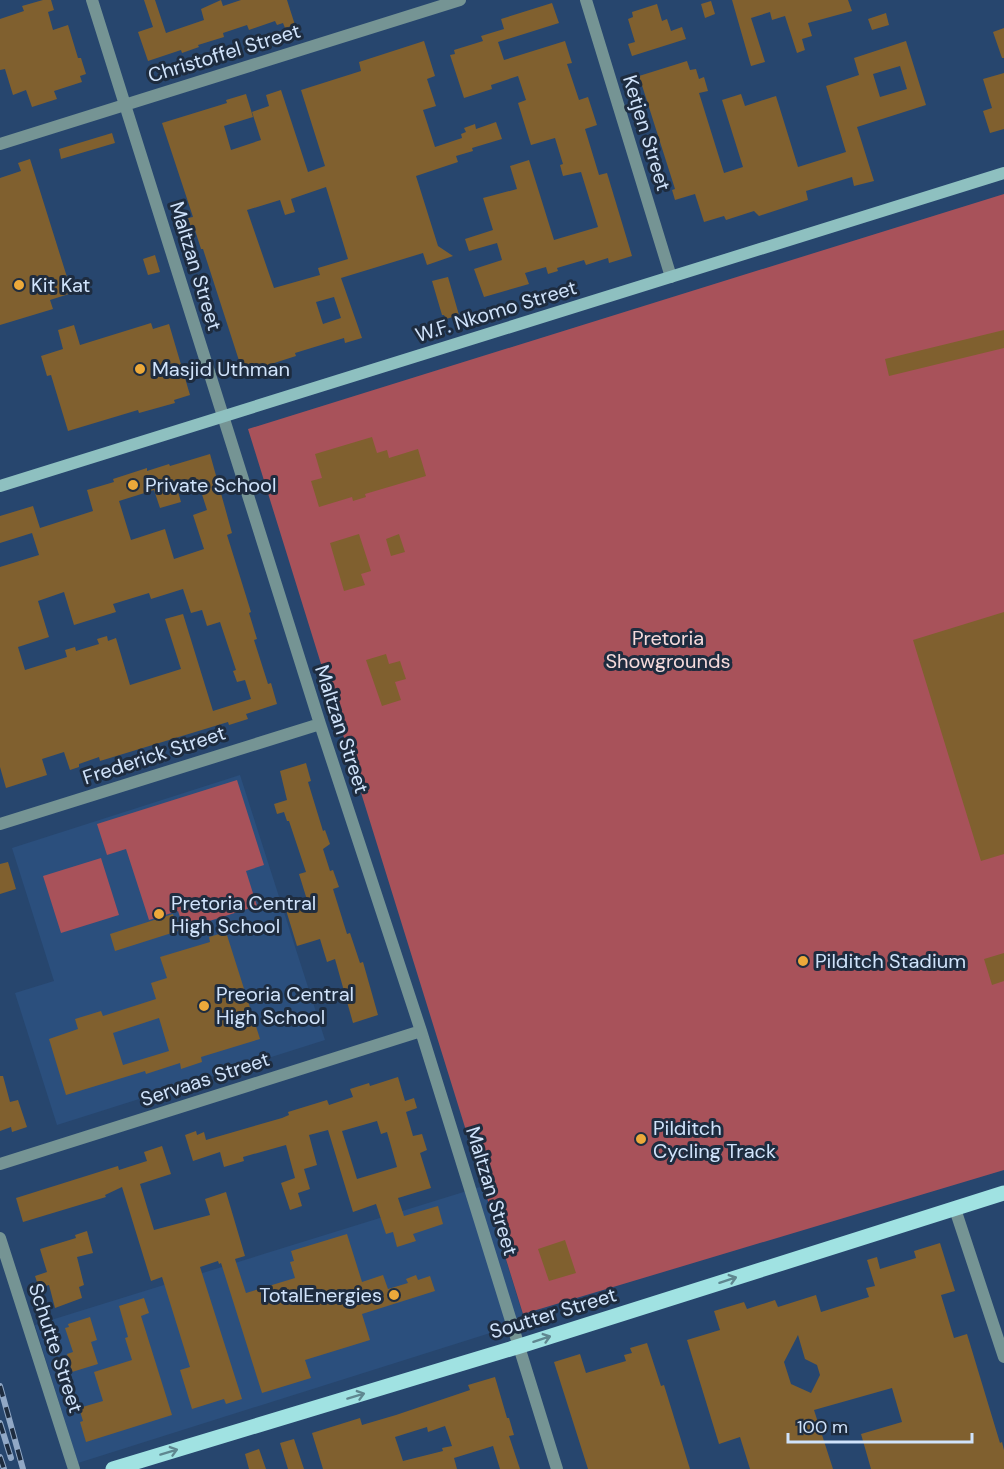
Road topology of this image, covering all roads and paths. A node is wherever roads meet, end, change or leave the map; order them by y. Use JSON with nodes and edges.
{"nodes":[{"id":1,"x":92,"y":0,"type":"edge"},
{"id":2,"x":460,"y":0,"type":"edge"},
{"id":3,"x":586,"y":0,"type":"edge"},
{"id":4,"x":125,"y":104,"type":"junction"},
{"id":5,"x":0,"y":144,"type":"edge"},
{"id":6,"x":1004,"y":173,"type":"edge"},
{"id":7,"x":671,"y":277,"type":"junction"},
{"id":8,"x":223,"y":416,"type":"junction"},
{"id":9,"x":0,"y":486,"type":"edge"},
{"id":10,"x":320,"y":724,"type":"junction"},
{"id":11,"x":0,"y":824,"type":"edge"},
{"id":12,"x":421,"y":1031,"type":"junction"},
{"id":13,"x":0,"y":1164,"type":"edge"},
{"id":14,"x":1004,"y":1193,"type":"edge"},
{"id":15,"x":955,"y":1209,"type":"junction"},
{"id":16,"x":0,"y":1238,"type":"edge"},
{"id":17,"x":520,"y":1346,"type":"junction"},
{"id":18,"x":1004,"y":1357,"type":"edge"},
{"id":19,"x":74,"y":1469,"type":"edge"},
{"id":20,"x":113,"y":1469,"type":"edge"},
{"id":21,"x":557,"y":1469,"type":"edge"}],
"edges":[{"from":1,"to":4,"type":"street","name":"Maltzan Street"},
{"from":2,"to":4,"type":"street","name":"Christoffel Street"},
{"from":3,"to":7,"type":"street","name":"Ketjen Street"},
{"from":4,"to":5,"type":"street","name":"Christoffel Street"},
{"from":4,"to":8,"type":"street","name":"Maltzan Street"},
{"from":6,"to":7,"type":"main road","name":"W.F. Nkomo Street"},
{"from":7,"to":8,"type":"main road","name":"W.F. Nkomo Street"},
{"from":8,"to":9,"type":"main road","name":"W.F. Nkomo Street"},
{"from":8,"to":10,"type":"street","name":"Maltzan Street"},
{"from":10,"to":11,"type":"street","name":"Frederick Street"},
{"from":10,"to":12,"type":"street","name":"Maltzan Street"},
{"from":12,"to":13,"type":"street","name":"Servaas Street"},
{"from":12,"to":17,"type":"street","name":"Maltzan Street"},
{"from":14,"to":15,"type":"main road","name":"Soutter Street"},
{"from":17,"to":15,"type":"main road","name":"Soutter Street","one_way":true},
{"from":15,"to":18,"type":"street"},
{"from":16,"to":19,"type":"street","name":"Schutte Street"},
{"from":20,"to":17,"type":"main road","name":"Soutter Street","one_way":true},
{"from":17,"to":21,"type":"street","name":"Maltzan Street"}]}
